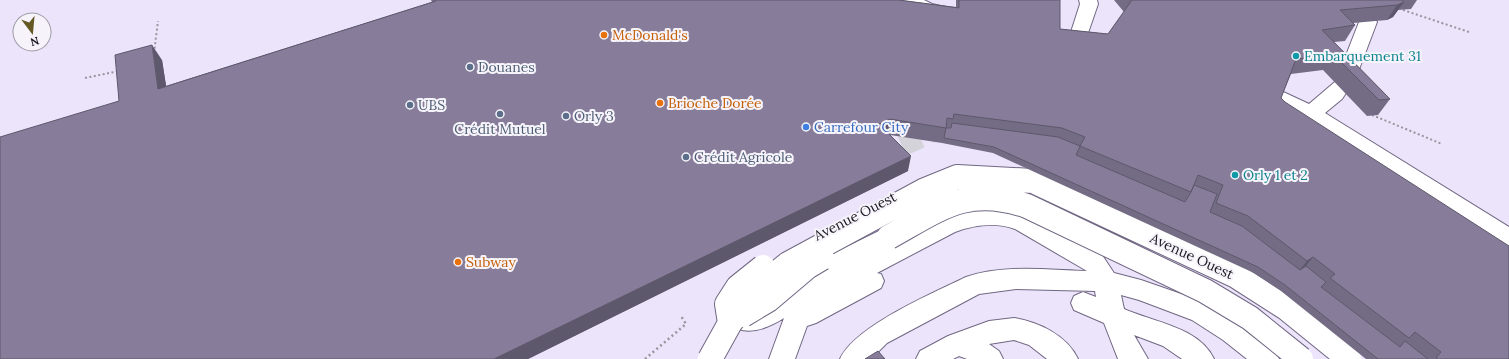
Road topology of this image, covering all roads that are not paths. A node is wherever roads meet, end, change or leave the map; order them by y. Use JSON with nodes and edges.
{"nodes":[{"id":1,"x":911,"y":0,"type":"edge"},
{"id":2,"x":1088,"y":0,"type":"edge"},
{"id":3,"x":956,"y":16,"type":"edge"},
{"id":4,"x":1368,"y":22,"type":"edge"},
{"id":5,"x":1061,"y":29,"type":"edge"},
{"id":6,"x":1080,"y":32,"type":"junction"},
{"id":7,"x":1100,"y":34,"type":"edge"},
{"id":8,"x":1276,"y":103,"type":"edge"},
{"id":9,"x":1311,"y":114,"type":"junction"},
{"id":10,"x":1509,"y":239,"type":"edge"},
{"id":11,"x":1048,"y":281,"type":"junction"},
{"id":12,"x":1105,"y":281,"type":"junction"},
{"id":13,"x":730,"y":323,"type":"junction"},
{"id":14,"x":1118,"y":324,"type":"junction"},
{"id":15,"x":956,"y":344,"type":"junction"},
{"id":16,"x":1057,"y":351,"type":"edge"},
{"id":17,"x":710,"y":359,"type":"edge"},
{"id":18,"x":782,"y":359,"type":"edge"},
{"id":19,"x":853,"y":359,"type":"edge"},
{"id":20,"x":929,"y":359,"type":"edge"},
{"id":21,"x":990,"y":359,"type":"edge"},
{"id":22,"x":1135,"y":359,"type":"edge"},
{"id":23,"x":1151,"y":359,"type":"edge"},
{"id":24,"x":1201,"y":359,"type":"edge"},
{"id":25,"x":1266,"y":359,"type":"edge"},
{"id":26,"x":1301,"y":359,"type":"edge"},
{"id":27,"x":1349,"y":359,"type":"edge"}],
"edges":[{"from":1,"to":3,"type":"lane"},
{"from":2,"to":6,"type":"lane"},
{"from":4,"to":9,"type":"lane"},
{"from":5,"to":6,"type":"lane"},
{"from":6,"to":7,"type":"lane"},
{"from":8,"to":9,"type":"lane"},
{"from":9,"to":10,"type":"lane"},
{"from":11,"to":12,"type":"lane"},
{"from":11,"to":14,"type":"lane"},
{"from":11,"to":19,"type":"lane"},
{"from":12,"to":14,"type":"lane"},
{"from":12,"to":18,"type":"lane"},
{"from":12,"to":25,"type":"lane"},
{"from":13,"to":17,"type":"lane","bridge":true},
{"from":13,"to":26,"type":"lane","name":"Avenue Ouest","bridge":true},
{"from":13,"to":27,"type":"lane","name":"Avenue Ouest","bridge":true},
{"from":14,"to":22,"type":"lane"},
{"from":14,"to":23,"type":"lane"},
{"from":14,"to":24,"type":"lane"},
{"from":15,"to":16,"type":"lane"},
{"from":15,"to":20,"type":"lane"},
{"from":15,"to":21,"type":"lane"}]}
